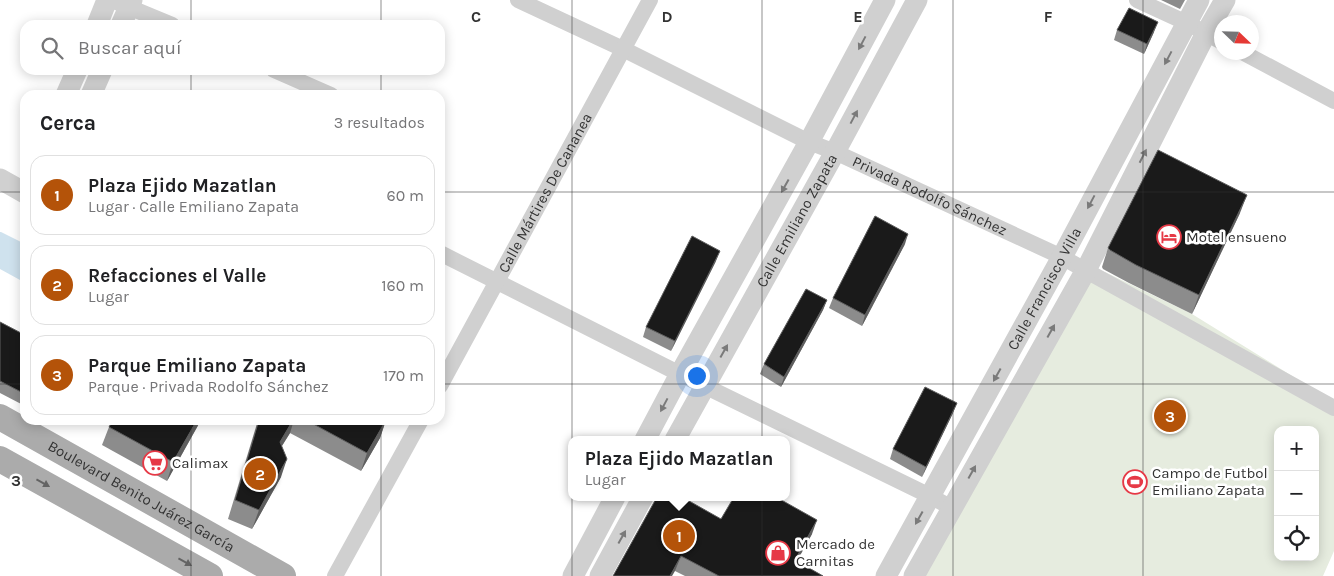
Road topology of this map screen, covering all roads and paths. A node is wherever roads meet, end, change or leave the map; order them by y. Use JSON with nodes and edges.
{"nodes":[{"id":1,"x":107,"y":0,"type":"edge"},
{"id":2,"x":518,"y":0,"type":"edge"},
{"id":3,"x":650,"y":0,"type":"edge"},
{"id":4,"x":885,"y":0,"type":"edge"},
{"id":5,"x":917,"y":0,"type":"edge"},
{"id":6,"x":1137,"y":0,"type":"edge"},
{"id":7,"x":1199,"y":0,"type":"edge"},
{"id":8,"x":1225,"y":0,"type":"edge"},
{"id":9,"x":124,"y":8,"type":"edge"},
{"id":10,"x":1221,"y":15,"type":"edge"},
{"id":11,"x":99,"y":20,"type":"edge"},
{"id":12,"x":158,"y":20,"type":"edge"},
{"id":13,"x":1187,"y":23,"type":"junction"},
{"id":14,"x":1214,"y":38,"type":"edge"},
{"id":15,"x":623,"y":49,"type":"junction"},
{"id":16,"x":1257,"y":60,"type":"edge"},
{"id":17,"x":75,"y":75,"type":"edge"},
{"id":18,"x":100,"y":75,"type":"edge"},
{"id":19,"x":285,"y":75,"type":"edge"},
{"id":20,"x":68,"y":90,"type":"edge"},
{"id":21,"x":93,"y":90,"type":"edge"},
{"id":22,"x":320,"y":90,"type":"edge"},
{"id":23,"x":1334,"y":102,"type":"edge"},
{"id":24,"x":809,"y":142,"type":"junction"},
{"id":25,"x":835,"y":152,"type":"junction"},
{"id":26,"x":0,"y":179,"type":"edge"},
{"id":27,"x":20,"y":189,"type":"edge"},
{"id":28,"x":445,"y":255,"type":"edge"},
{"id":29,"x":1062,"y":257,"type":"junction"},
{"id":30,"x":1086,"y":270,"type":"junction"},
{"id":31,"x":497,"y":282,"type":"junction"},
{"id":32,"x":680,"y":374,"type":"junction"},
{"id":33,"x":445,"y":377,"type":"edge"},
{"id":34,"x":704,"y":386,"type":"junction"},
{"id":35,"x":1334,"y":408,"type":"edge"},
{"id":36,"x":0,"y":417,"type":"edge"},
{"id":37,"x":418,"y":425,"type":"edge"},
{"id":38,"x":647,"y":436,"type":"edge"},
{"id":39,"x":677,"y":436,"type":"edge"},
{"id":40,"x":0,"y":459,"type":"edge"},
{"id":41,"x":930,"y":496,"type":"junction"},
{"id":42,"x":612,"y":501,"type":"edge"},
{"id":43,"x":641,"y":501,"type":"edge"},
{"id":44,"x":952,"y":508,"type":"junction"},
{"id":45,"x":210,"y":576,"type":"edge"},
{"id":46,"x":283,"y":576,"type":"edge"},
{"id":47,"x":335,"y":576,"type":"edge"},
{"id":48,"x":573,"y":576,"type":"edge"},
{"id":49,"x":600,"y":576,"type":"edge"},
{"id":50,"x":886,"y":576,"type":"edge"},
{"id":51,"x":914,"y":576,"type":"edge"}],
"edges":[{"from":1,"to":11,"type":"street"},
{"from":2,"to":15,"type":"street","name":"Privada Rodolfo Sánchez"},
{"from":3,"to":15,"type":"street","name":"Calle Mártires De Cananea"},
{"from":4,"to":24,"type":"street","name":"Calle Emiliano Zapata","one_way":true},
{"from":25,"to":5,"type":"street","name":"Calle Emiliano Zapata","one_way":true},
{"from":6,"to":13,"type":"street"},
{"from":7,"to":13,"type":"street","name":"Calle Francisco Villa"},
{"from":8,"to":10,"type":"street","name":"Calle Francisco Villa"},
{"from":9,"to":12,"type":"street"},
{"from":13,"to":14,"type":"street"},
{"from":13,"to":29,"type":"street","name":"Calle Francisco Villa","one_way":true},
{"from":30,"to":14,"type":"street","name":"Calle Francisco Villa","one_way":true},
{"from":15,"to":24,"type":"street","name":"Privada Rodolfo Sánchez"},
{"from":15,"to":31,"type":"street","name":"Calle Mártires De Cananea"},
{"from":16,"to":23,"type":"street"},
{"from":17,"to":20,"type":"street"},
{"from":18,"to":21,"type":"street"},
{"from":19,"to":22,"type":"street"},
{"from":24,"to":25,"type":"street","name":"Privada Rodolfo Sánchez"},
{"from":24,"to":32,"type":"street","name":"Calle Emiliano Zapata","one_way":true},
{"from":25,"to":29,"type":"street","name":"Privada Rodolfo Sánchez"},
{"from":34,"to":25,"type":"street","name":"Calle Emiliano Zapata","one_way":true},
{"from":26,"to":27,"type":"street"},
{"from":28,"to":31,"type":"street"},
{"from":29,"to":30,"type":"street","name":"Privada Rodolfo Sánchez"},
{"from":29,"to":41,"type":"street","name":"Calle Francisco Villa","one_way":true},
{"from":30,"to":35,"type":"street","name":"Privada Rodolfo Sánchez"},
{"from":44,"to":30,"type":"street","name":"Calle Francisco Villa","one_way":true},
{"from":31,"to":32,"type":"street"},
{"from":31,"to":33,"type":"street","name":"Calle Mártires De Cananea"},
{"from":32,"to":34,"type":"street"},
{"from":32,"to":38,"type":"street","name":"Calle Emiliano Zapata","one_way":true},
{"from":34,"to":39,"type":"street","name":"Calle Emiliano Zapata"},
{"from":34,"to":41,"type":"street"},
{"from":36,"to":46,"type":"main road","name":"Boulevard Benito Juárez García"},
{"from":37,"to":47,"type":"street"},
{"from":40,"to":45,"type":"main road","one_way":true},
{"from":41,"to":44,"type":"street"},
{"from":41,"to":50,"type":"street","name":"Calle Francisco Villa","one_way":true},
{"from":42,"to":48,"type":"street"},
{"from":49,"to":43,"type":"street","one_way":true},
{"from":44,"to":51,"type":"street","name":"Calle Francisco Villa"}]}
